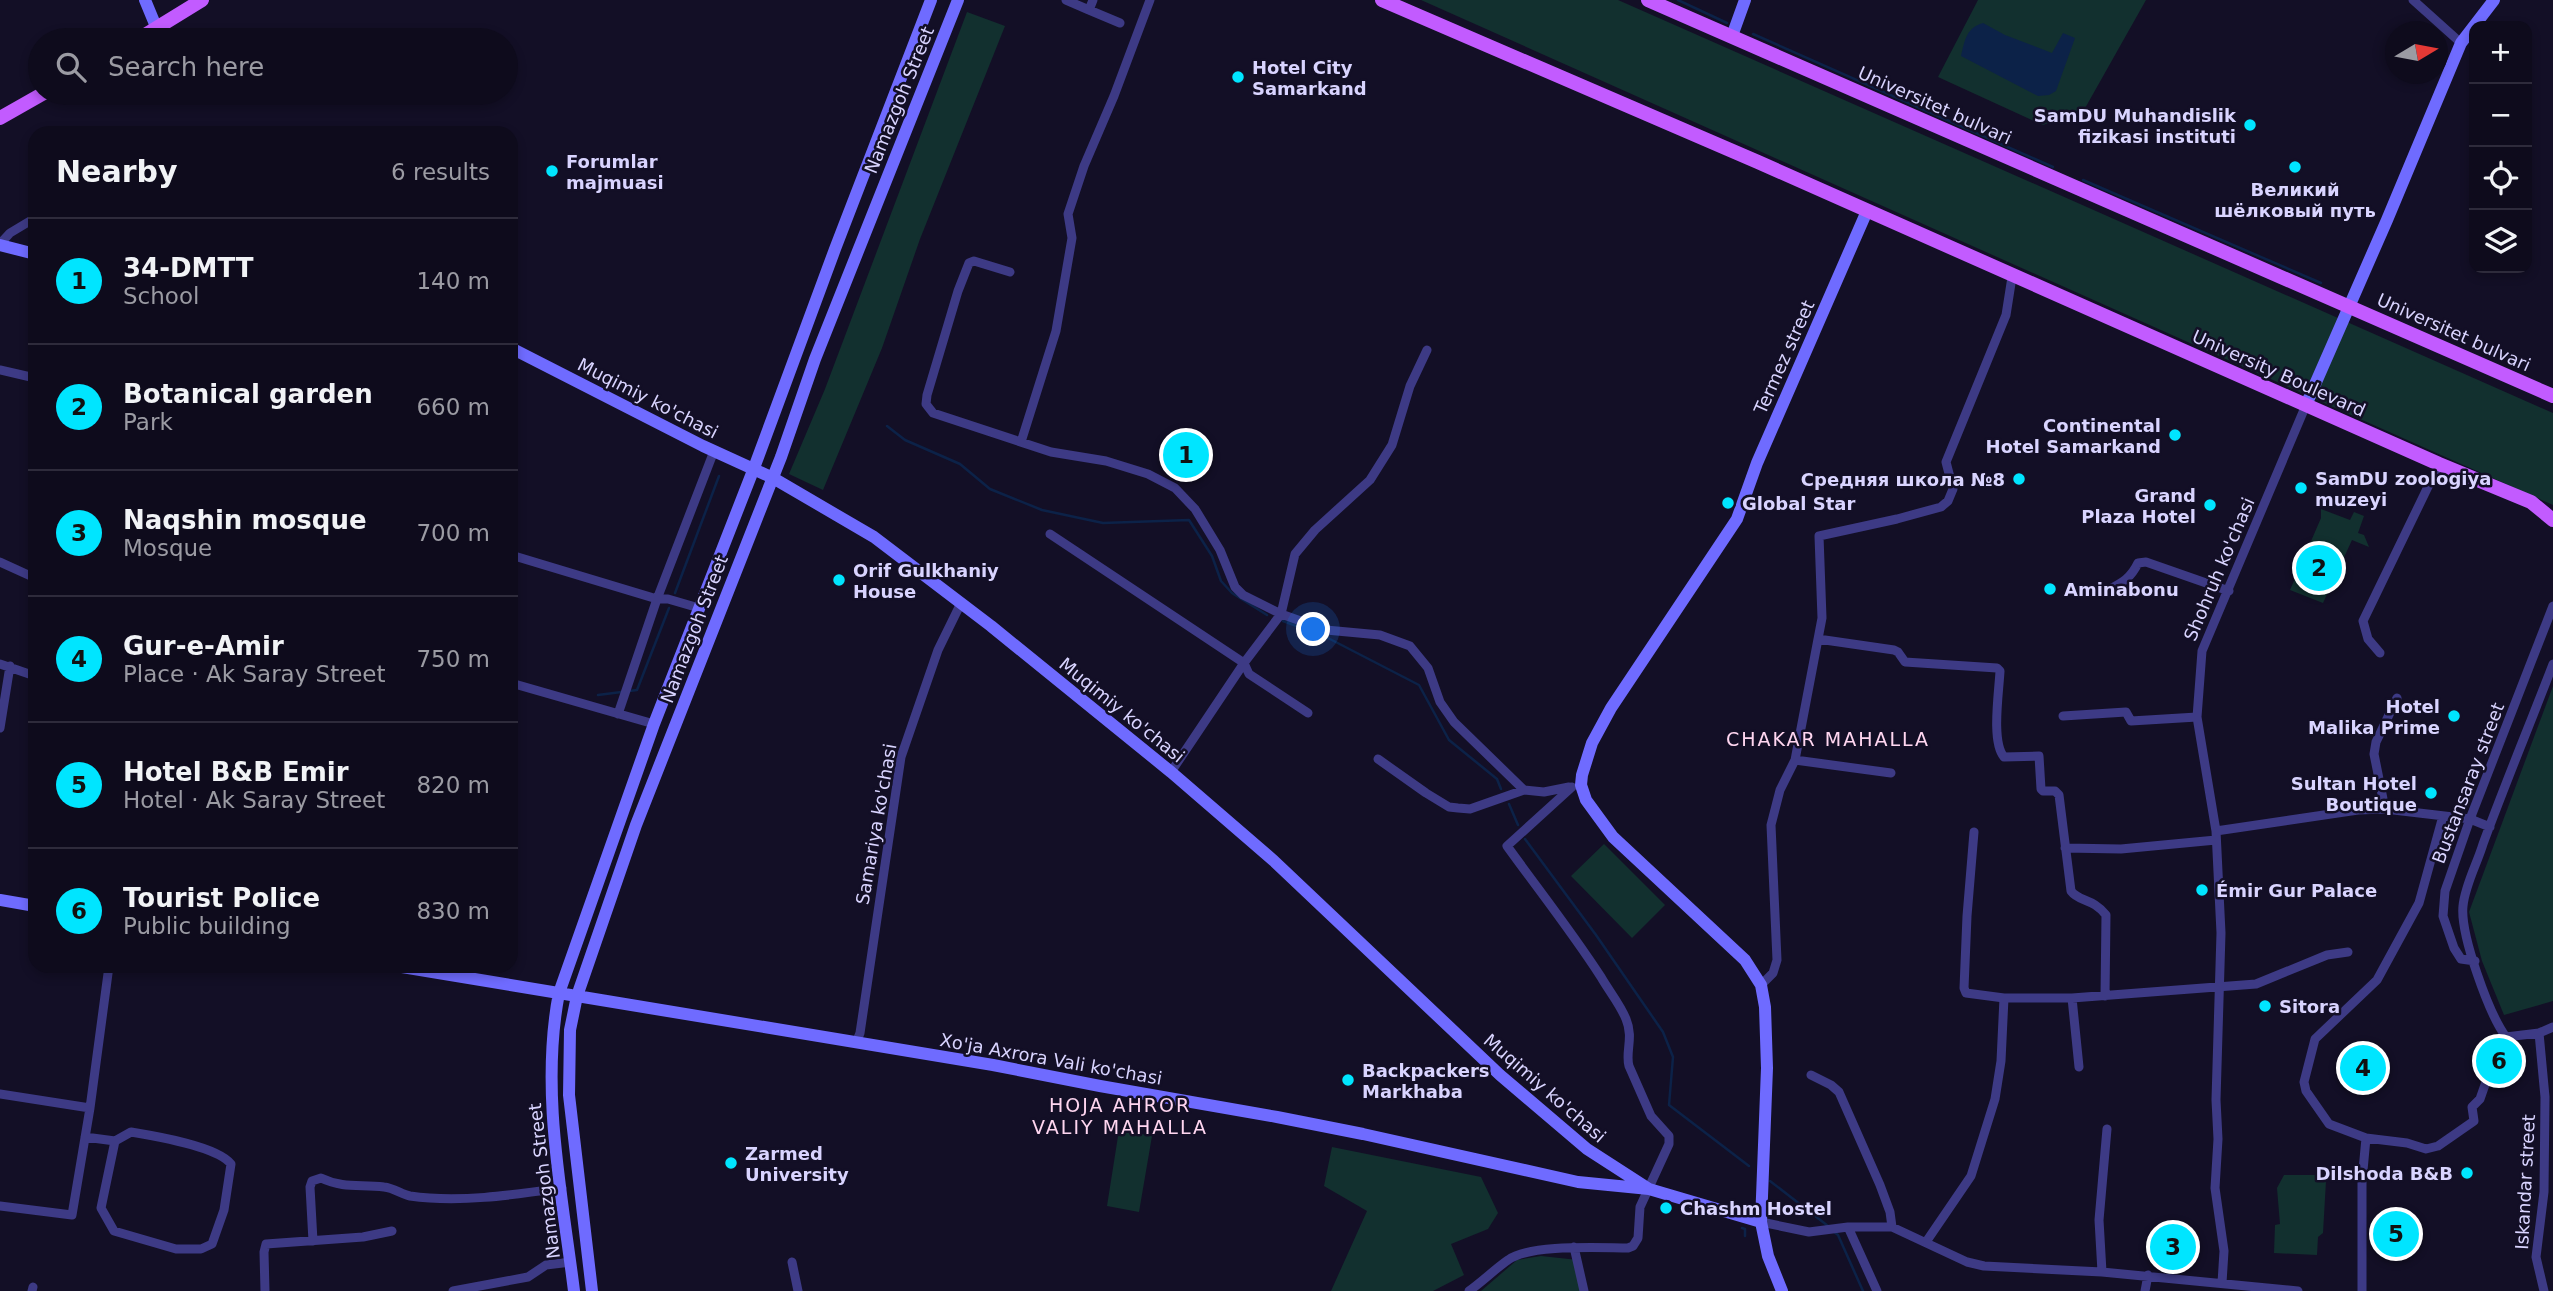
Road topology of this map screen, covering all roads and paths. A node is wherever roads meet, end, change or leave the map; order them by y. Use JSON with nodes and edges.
{"nodes":[{"id":1,"x":145,"y":0,"type":"edge"},
{"id":2,"x":202,"y":0,"type":"edge"},
{"id":3,"x":931,"y":0,"type":"edge"},
{"id":4,"x":958,"y":0,"type":"edge"},
{"id":5,"x":1066,"y":0,"type":"edge"},
{"id":6,"x":1093,"y":0,"type":"edge"},
{"id":7,"x":1150,"y":0,"type":"edge"},
{"id":8,"x":1382,"y":0,"type":"edge"},
{"id":9,"x":1648,"y":0,"type":"edge"},
{"id":10,"x":1745,"y":0,"type":"edge"},
{"id":11,"x":2413,"y":0,"type":"edge"},
{"id":12,"x":2494,"y":0,"type":"edge"},
{"id":13,"x":1089,"y":10,"type":"junction"},
{"id":14,"x":1120,"y":23,"type":"dead end"},
{"id":15,"x":157,"y":28,"type":"edge"},
{"id":16,"x":159,"y":28,"type":"edge"},
{"id":17,"x":1732,"y":36,"type":"junction"},
{"id":18,"x":2461,"y":43,"type":"junction"},
{"id":19,"x":28,"y":102,"type":"edge"},
{"id":20,"x":0,"y":118,"type":"edge"},
{"id":21,"x":1867,"y":211,"type":"junction"},
{"id":22,"x":28,"y":222,"type":"edge"},
{"id":23,"x":0,"y":245,"type":"edge"},
{"id":24,"x":836,"y":246,"type":"junction"},
{"id":25,"x":28,"y":252,"type":"edge"},
{"id":26,"x":856,"y":255,"type":"junction"},
{"id":27,"x":1010,"y":272,"type":"dead end"},
{"id":28,"x":2012,"y":277,"type":"junction"},
{"id":29,"x":2350,"y":307,"type":"junction"},
{"id":30,"x":1427,"y":350,"type":"dead end"},
{"id":31,"x":518,"y":352,"type":"edge"},
{"id":32,"x":0,"y":370,"type":"edge"},
{"id":33,"x":28,"y":376,"type":"edge"},
{"id":34,"x":2553,"y":396,"type":"edge"},
{"id":35,"x":2306,"y":405,"type":"junction"},
{"id":36,"x":1021,"y":442,"type":"junction"},
{"id":37,"x":713,"y":451,"type":"junction"},
{"id":38,"x":2439,"y":464,"type":"junction"},
{"id":39,"x":754,"y":468,"type":"junction"},
{"id":40,"x":773,"y":478,"type":"junction"},
{"id":41,"x":2553,"y":520,"type":"edge"},
{"id":42,"x":1050,"y":534,"type":"dead end"},
{"id":43,"x":518,"y":557,"type":"edge"},
{"id":44,"x":0,"y":562,"type":"edge"},
{"id":45,"x":28,"y":575,"type":"edge"},
{"id":46,"x":2108,"y":590,"type":"dead end"},
{"id":47,"x":2229,"y":591,"type":"junction"},
{"id":48,"x":657,"y":599,"type":"junction"},
{"id":49,"x":961,"y":603,"type":"junction"},
{"id":50,"x":2553,"y":606,"type":"edge"},
{"id":51,"x":699,"y":608,"type":"junction"},
{"id":52,"x":1281,"y":614,"type":"junction"},
{"id":53,"x":1818,"y":639,"type":"junction"},
{"id":54,"x":2380,"y":653,"type":"dead end"},
{"id":55,"x":1244,"y":663,"type":"junction"},
{"id":56,"x":2553,"y":664,"type":"edge"},
{"id":57,"x":5,"y":665,"type":"edge"},
{"id":58,"x":28,"y":673,"type":"edge"},
{"id":59,"x":518,"y":685,"type":"edge"},
{"id":60,"x":2397,"y":698,"type":"dead end"},
{"id":61,"x":1308,"y":713,"type":"dead end"},
{"id":62,"x":618,"y":714,"type":"junction"},
{"id":63,"x":2063,"y":716,"type":"dead end"},
{"id":64,"x":2197,"y":717,"type":"junction"},
{"id":65,"x":654,"y":724,"type":"junction"},
{"id":66,"x":0,"y":729,"type":"edge"},
{"id":67,"x":1378,"y":759,"type":"dead end"},
{"id":68,"x":1795,"y":760,"type":"junction"},
{"id":69,"x":1171,"y":772,"type":"junction"},
{"id":70,"x":1891,"y":774,"type":"dead end"},
{"id":71,"x":1577,"y":786,"type":"junction"},
{"id":72,"x":1524,"y":790,"type":"junction"},
{"id":73,"x":2385,"y":809,"type":"junction"},
{"id":74,"x":2443,"y":816,"type":"junction"},
{"id":75,"x":2470,"y":819,"type":"junction"},
{"id":76,"x":2490,"y":827,"type":"junction"},
{"id":77,"x":1974,"y":832,"type":"dead end"},
{"id":78,"x":2216,"y":836,"type":"junction"},
{"id":79,"x":2065,"y":848,"type":"junction"},
{"id":80,"x":0,"y":900,"type":"edge"},
{"id":81,"x":28,"y":905,"type":"edge"},
{"id":82,"x":2348,"y":952,"type":"dead end"},
{"id":83,"x":2474,"y":961,"type":"junction"},
{"id":84,"x":108,"y":973,"type":"edge"},
{"id":85,"x":438,"y":973,"type":"edge"},
{"id":86,"x":1761,"y":985,"type":"junction"},
{"id":87,"x":2219,"y":987,"type":"junction"},
{"id":88,"x":559,"y":993,"type":"junction"},
{"id":89,"x":576,"y":996,"type":"junction"},
{"id":90,"x":2105,"y":996,"type":"junction"},
{"id":91,"x":2004,"y":998,"type":"junction"},
{"id":92,"x":2072,"y":998,"type":"junction"},
{"id":93,"x":2553,"y":1027,"type":"edge"},
{"id":94,"x":2539,"y":1033,"type":"junction"},
{"id":95,"x":2506,"y":1037,"type":"junction"},
{"id":96,"x":856,"y":1043,"type":"junction"},
{"id":97,"x":2079,"y":1067,"type":"dead end"},
{"id":98,"x":1811,"y":1075,"type":"dead end"},
{"id":99,"x":0,"y":1094,"type":"edge"},
{"id":100,"x":90,"y":1108,"type":"junction"},
{"id":101,"x":2108,"y":1129,"type":"dead end"},
{"id":102,"x":85,"y":1136,"type":"junction"},
{"id":103,"x":2366,"y":1138,"type":"junction"},
{"id":104,"x":115,"y":1141,"type":"junction"},
{"id":105,"x":562,"y":1188,"type":"junction"},
{"id":106,"x":1648,"y":1189,"type":"junction"},
{"id":107,"x":0,"y":1206,"type":"edge"},
{"id":108,"x":1761,"y":1222,"type":"junction"},
{"id":109,"x":1849,"y":1227,"type":"junction"},
{"id":110,"x":1892,"y":1227,"type":"junction"},
{"id":111,"x":392,"y":1231,"type":"dead end"},
{"id":112,"x":313,"y":1241,"type":"junction"},
{"id":113,"x":1926,"y":1242,"type":"junction"},
{"id":114,"x":1574,"y":1247,"type":"junction"},
{"id":115,"x":571,"y":1262,"type":"junction"},
{"id":116,"x":792,"y":1262,"type":"dead end"},
{"id":117,"x":2102,"y":1272,"type":"junction"},
{"id":118,"x":2148,"y":1275,"type":"junction"},
{"id":119,"x":2222,"y":1283,"type":"junction"},
{"id":120,"x":265,"y":1291,"type":"edge"},
{"id":121,"x":453,"y":1291,"type":"edge"},
{"id":122,"x":574,"y":1291,"type":"edge"},
{"id":123,"x":592,"y":1291,"type":"edge"},
{"id":124,"x":798,"y":1291,"type":"edge"},
{"id":125,"x":1469,"y":1291,"type":"edge"},
{"id":126,"x":1584,"y":1291,"type":"edge"},
{"id":127,"x":1782,"y":1291,"type":"edge"},
{"id":128,"x":1877,"y":1291,"type":"edge"},
{"id":129,"x":2145,"y":1291,"type":"edge"},
{"id":130,"x":2298,"y":1291,"type":"edge"},
{"id":131,"x":2362,"y":1291,"type":"edge"},
{"id":132,"x":2544,"y":1291,"type":"edge"}],
"edges":[{"from":1,"to":15,"type":"main road"},
{"from":2,"to":16,"type":"main road"},
{"from":3,"to":24,"type":"main road","name":"Namazgoh Street"},
{"from":4,"to":26,"type":"main road","name":"Namazgoh Street"},
{"from":5,"to":13,"type":"street"},
{"from":6,"to":13,"type":"street"},
{"from":7,"to":36,"type":"street"},
{"from":8,"to":21,"type":"main road"},
{"from":9,"to":17,"type":"main road","name":"Universitet bulvari"},
{"from":10,"to":17,"type":"main road"},
{"from":11,"to":18,"type":"street"},
{"from":12,"to":18,"type":"main road","name":"Shohruh ko'chasi"},
{"from":13,"to":14,"type":"street"},
{"from":17,"to":29,"type":"main road","name":"Universitet bulvari"},
{"from":18,"to":29,"type":"main road","name":"Shohruh ko'chasi"},
{"from":19,"to":20,"type":"main road"},
{"from":21,"to":28,"type":"main road"},
{"from":21,"to":71,"type":"main road","name":"Termez street"},
{"from":22,"to":23,"type":"street"},
{"from":23,"to":25,"type":"main road"},
{"from":24,"to":26,"type":"main road"},
{"from":24,"to":39,"type":"main road","name":"Namazgoh Street"},
{"from":26,"to":40,"type":"main road","name":"Namazgoh Street"},
{"from":27,"to":36,"type":"street"},
{"from":28,"to":35,"type":"main road","name":"University Boulevard"},
{"from":28,"to":53,"type":"street"},
{"from":29,"to":34,"type":"main road","name":"Universitet bulvari"},
{"from":29,"to":35,"type":"main road","name":"Shohruh ko'chasi"},
{"from":30,"to":52,"type":"street"},
{"from":31,"to":37,"type":"main road","name":"Muqimiy ko'chasi"},
{"from":32,"to":33,"type":"street"},
{"from":35,"to":38,"type":"main road","name":"University Boulevard"},
{"from":35,"to":47,"type":"street","name":"Shohruh ko'chasi"},
{"from":36,"to":52,"type":"street"},
{"from":37,"to":39,"type":"main road","name":"Muqimiy ko'chasi"},
{"from":37,"to":48,"type":"street"},
{"from":38,"to":41,"type":"main road","name":"University Boulevard"},
{"from":38,"to":54,"type":"street"},
{"from":39,"to":40,"type":"main road","name":"Muqimiy ko'chasi"},
{"from":39,"to":51,"type":"main road","name":"Namazgoh Street"},
{"from":40,"to":49,"type":"main road","name":"Muqimiy ko'chasi"},
{"from":40,"to":89,"type":"main road","name":"Namazgoh Street"},
{"from":42,"to":55,"type":"street"},
{"from":43,"to":48,"type":"street"},
{"from":44,"to":45,"type":"street"},
{"from":46,"to":47,"type":"street"},
{"from":47,"to":64,"type":"street","name":"Shohruh ko'chasi"},
{"from":48,"to":51,"type":"street"},
{"from":48,"to":62,"type":"street"},
{"from":49,"to":69,"type":"main road","name":"Muqimiy ko'chasi"},
{"from":49,"to":96,"type":"street","name":"Samariya ko'chasi"},
{"from":50,"to":75,"type":"street","name":"Bustansaray street"},
{"from":51,"to":65,"type":"main road","name":"Namazgoh Street"},
{"from":52,"to":55,"type":"street"},
{"from":52,"to":72,"type":"street"},
{"from":53,"to":68,"type":"street"},
{"from":53,"to":79,"type":"street"},
{"from":55,"to":61,"type":"street"},
{"from":55,"to":69,"type":"street"},
{"from":56,"to":76,"type":"street","name":"Bustansaray street"},
{"from":57,"to":58,"type":"street"},
{"from":57,"to":66,"type":"street"},
{"from":59,"to":62,"type":"street"},
{"from":60,"to":73,"type":"street"},
{"from":62,"to":65,"type":"street"},
{"from":63,"to":64,"type":"street"},
{"from":64,"to":78,"type":"street","name":"Shohruh ko'chasi"},
{"from":65,"to":88,"type":"main road","name":"Namazgoh Street"},
{"from":67,"to":72,"type":"street"},
{"from":68,"to":70,"type":"street"},
{"from":68,"to":86,"type":"street"},
{"from":69,"to":106,"type":"main road","name":"Muqimiy ko'chasi"},
{"from":71,"to":72,"type":"street"},
{"from":71,"to":86,"type":"main road"},
{"from":71,"to":106,"type":"street"},
{"from":73,"to":74,"type":"street"},
{"from":73,"to":78,"type":"street"},
{"from":74,"to":75,"type":"street"},
{"from":74,"to":103,"type":"street"},
{"from":75,"to":76,"type":"street"},
{"from":75,"to":83,"type":"street","name":"Bustansaray street"},
{"from":76,"to":83,"type":"street","name":"Bustansaray street"},
{"from":77,"to":91,"type":"street"},
{"from":78,"to":79,"type":"street"},
{"from":78,"to":87,"type":"street","name":"Shohruh ko'chasi"},
{"from":79,"to":90,"type":"street"},
{"from":80,"to":81,"type":"main road"},
{"from":82,"to":87,"type":"street"},
{"from":83,"to":95,"type":"street","name":"Bustansaray street"},
{"from":84,"to":100,"type":"street"},
{"from":85,"to":88,"type":"main road"},
{"from":86,"to":108,"type":"main road"},
{"from":87,"to":90,"type":"street"},
{"from":87,"to":119,"type":"street","name":"Shohruh ko'chasi"},
{"from":88,"to":89,"type":"main road","name":"Xo'ja Axrora Vali ko'chasi"},
{"from":88,"to":105,"type":"main road","name":"Namazgoh Street"},
{"from":89,"to":96,"type":"main road","name":"Xo'ja Axrora Vali ko'chasi"},
{"from":89,"to":123,"type":"main road","name":"Namazgoh Street"},
{"from":90,"to":92,"type":"street"},
{"from":91,"to":92,"type":"street"},
{"from":91,"to":113,"type":"street"},
{"from":92,"to":97,"type":"street"},
{"from":93,"to":94,"type":"street"},
{"from":94,"to":95,"type":"street"},
{"from":94,"to":132,"type":"street","name":"Iskandar street"},
{"from":95,"to":103,"type":"street"},
{"from":96,"to":106,"type":"main road","name":"Xo'ja Axrora Vali ko'chasi"},
{"from":98,"to":110,"type":"street"},
{"from":99,"to":100,"type":"street"},
{"from":100,"to":102,"type":"street"},
{"from":101,"to":117,"type":"street"},
{"from":102,"to":104,"type":"street"},
{"from":102,"to":107,"type":"street"},
{"from":103,"to":131,"type":"street"},
{"from":104,"to":104,"type":"street"},
{"from":105,"to":112,"type":"street"},
{"from":105,"to":115,"type":"main road","name":"Namazgoh Street"},
{"from":106,"to":108,"type":"main road","name":"Xo'ja Axrora Vali ko'chasi"},
{"from":106,"to":114,"type":"street"},
{"from":108,"to":109,"type":"street"},
{"from":108,"to":127,"type":"main road"},
{"from":109,"to":110,"type":"street"},
{"from":109,"to":128,"type":"street"},
{"from":110,"to":113,"type":"street"},
{"from":111,"to":112,"type":"street"},
{"from":112,"to":120,"type":"street"},
{"from":113,"to":117,"type":"street"},
{"from":114,"to":125,"type":"street"},
{"from":114,"to":126,"type":"street"},
{"from":115,"to":121,"type":"street"},
{"from":115,"to":122,"type":"main road","name":"Namazgoh Street"},
{"from":116,"to":124,"type":"street"},
{"from":117,"to":118,"type":"street"},
{"from":118,"to":119,"type":"street"},
{"from":118,"to":129,"type":"street"},
{"from":119,"to":130,"type":"street"}]}
